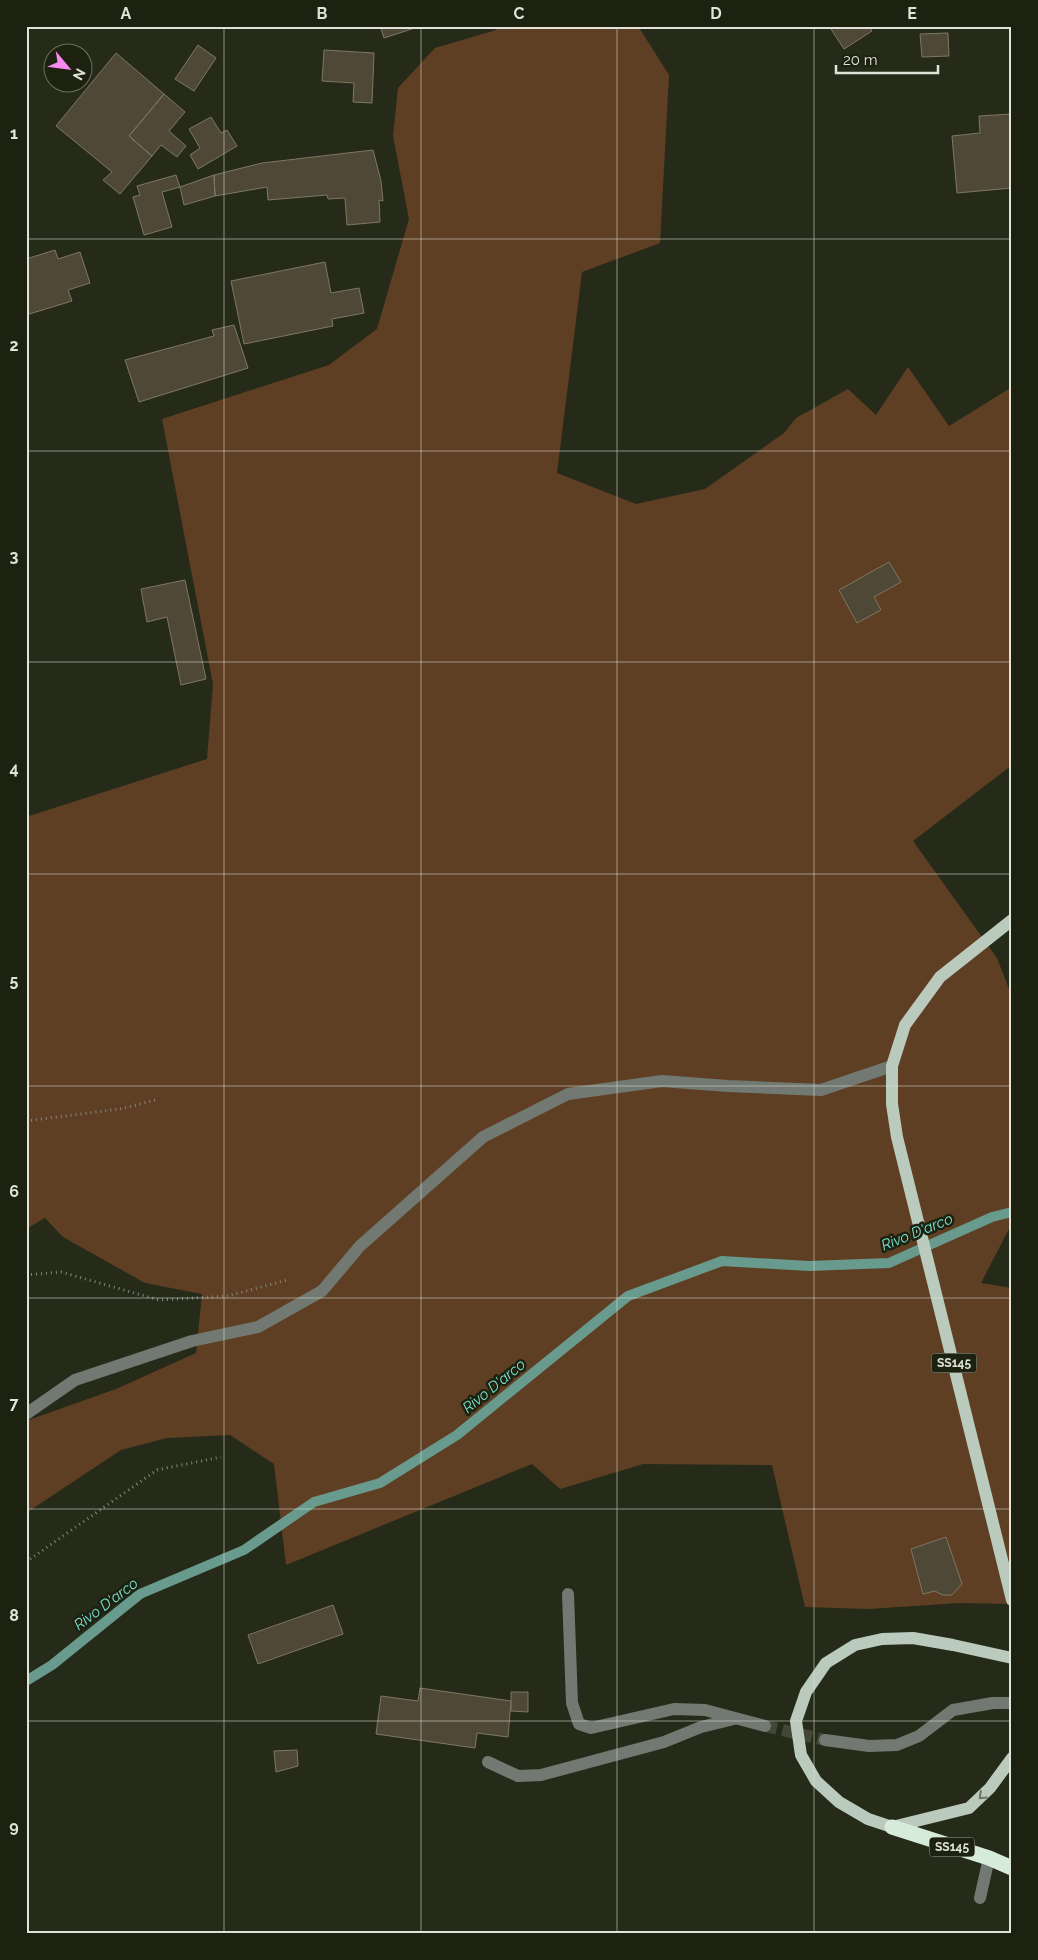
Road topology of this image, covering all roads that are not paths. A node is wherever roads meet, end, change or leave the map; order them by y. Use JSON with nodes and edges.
{"nodes":[{"id":1,"x":1012,"y":920,"type":"edge"},
{"id":2,"x":892,"y":1066,"type":"junction"},
{"id":3,"x":26,"y":1414,"type":"edge"},
{"id":4,"x":1010,"y":1586,"type":"edge"},
{"id":5,"x":568,"y":1594,"type":"dead end"},
{"id":6,"x":1012,"y":1600,"type":"edge"},
{"id":7,"x":1012,"y":1658,"type":"edge"},
{"id":8,"x":1012,"y":1703,"type":"edge"},
{"id":9,"x":736,"y":1718,"type":"junction"},
{"id":10,"x":765,"y":1726,"type":"tunnel mouth"},
{"id":11,"x":825,"y":1740,"type":"tunnel mouth"},
{"id":12,"x":1012,"y":1758,"type":"edge"},
{"id":13,"x":488,"y":1762,"type":"dead end"},
{"id":14,"x":892,"y":1827,"type":"junction"},
{"id":15,"x":990,"y":1858,"type":"junction"},
{"id":16,"x":1012,"y":1868,"type":"edge"},
{"id":17,"x":980,"y":1898,"type":"dead end"}],
"edges":[{"from":1,"to":2,"type":"main road","number":"SS145"},
{"from":2,"to":3,"type":"lane"},
{"from":2,"to":4,"type":"main road","number":"SS145"},
{"from":4,"to":6,"type":"main road","number":"SS145"},
{"from":5,"to":9,"type":"lane"},
{"from":7,"to":14,"type":"main road"},
{"from":8,"to":11,"type":"lane"},
{"from":9,"to":10,"type":"lane"},
{"from":9,"to":13,"type":"lane"},
{"from":12,"to":14,"type":"main road","one_way":true},
{"from":14,"to":15,"type":"highway","number":"SS145"},
{"from":15,"to":16,"type":"highway","number":"SS145"},
{"from":15,"to":17,"type":"lane"}]}
